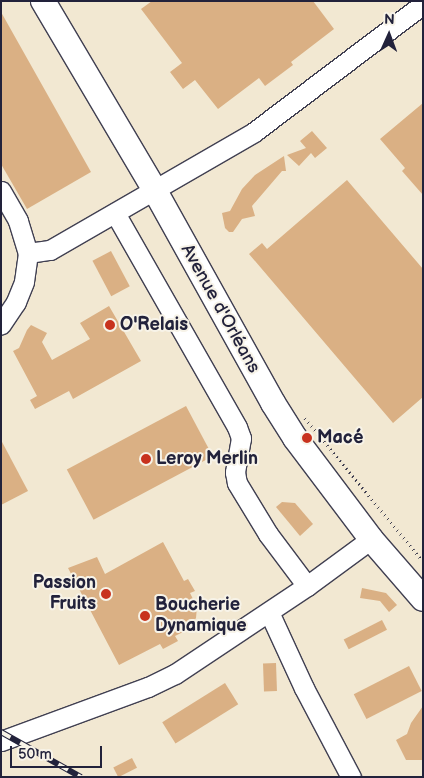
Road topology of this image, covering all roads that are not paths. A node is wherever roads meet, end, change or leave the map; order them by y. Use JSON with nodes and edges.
{"nodes":[{"id":1,"x":43,"y":1,"type":"edge"},
{"id":2,"x":423,"y":4,"type":"edge"},
{"id":3,"x":154,"y":189,"type":"junction"},
{"id":4,"x":1,"y":191,"type":"edge"},
{"id":5,"x":115,"y":213,"type":"junction"},
{"id":6,"x":28,"y":253,"type":"junction"},
{"id":7,"x":1,"y":324,"type":"edge"},
{"id":8,"x":371,"y":539,"type":"junction"},
{"id":9,"x":307,"y":586,"type":"junction"},
{"id":10,"x":423,"y":599,"type":"edge"},
{"id":11,"x":269,"y":612,"type":"junction"},
{"id":12,"x":1,"y":741,"type":"edge"},
{"id":13,"x":352,"y":777,"type":"edge"}],
"edges":[{"from":1,"to":3,"type":"main road","name":"Avenue d'Orléans"},
{"from":2,"to":3,"type":"street"},
{"from":3,"to":5,"type":"street"},
{"from":3,"to":8,"type":"main road","name":"Avenue d'Orléans"},
{"from":4,"to":6,"type":"street"},
{"from":5,"to":6,"type":"street"},
{"from":5,"to":9,"type":"street"},
{"from":6,"to":7,"type":"street"},
{"from":8,"to":9,"type":"street"},
{"from":8,"to":10,"type":"main road","name":"Avenue d'Orléans"},
{"from":9,"to":11,"type":"street"},
{"from":11,"to":12,"type":"street"},
{"from":11,"to":13,"type":"street"}]}
